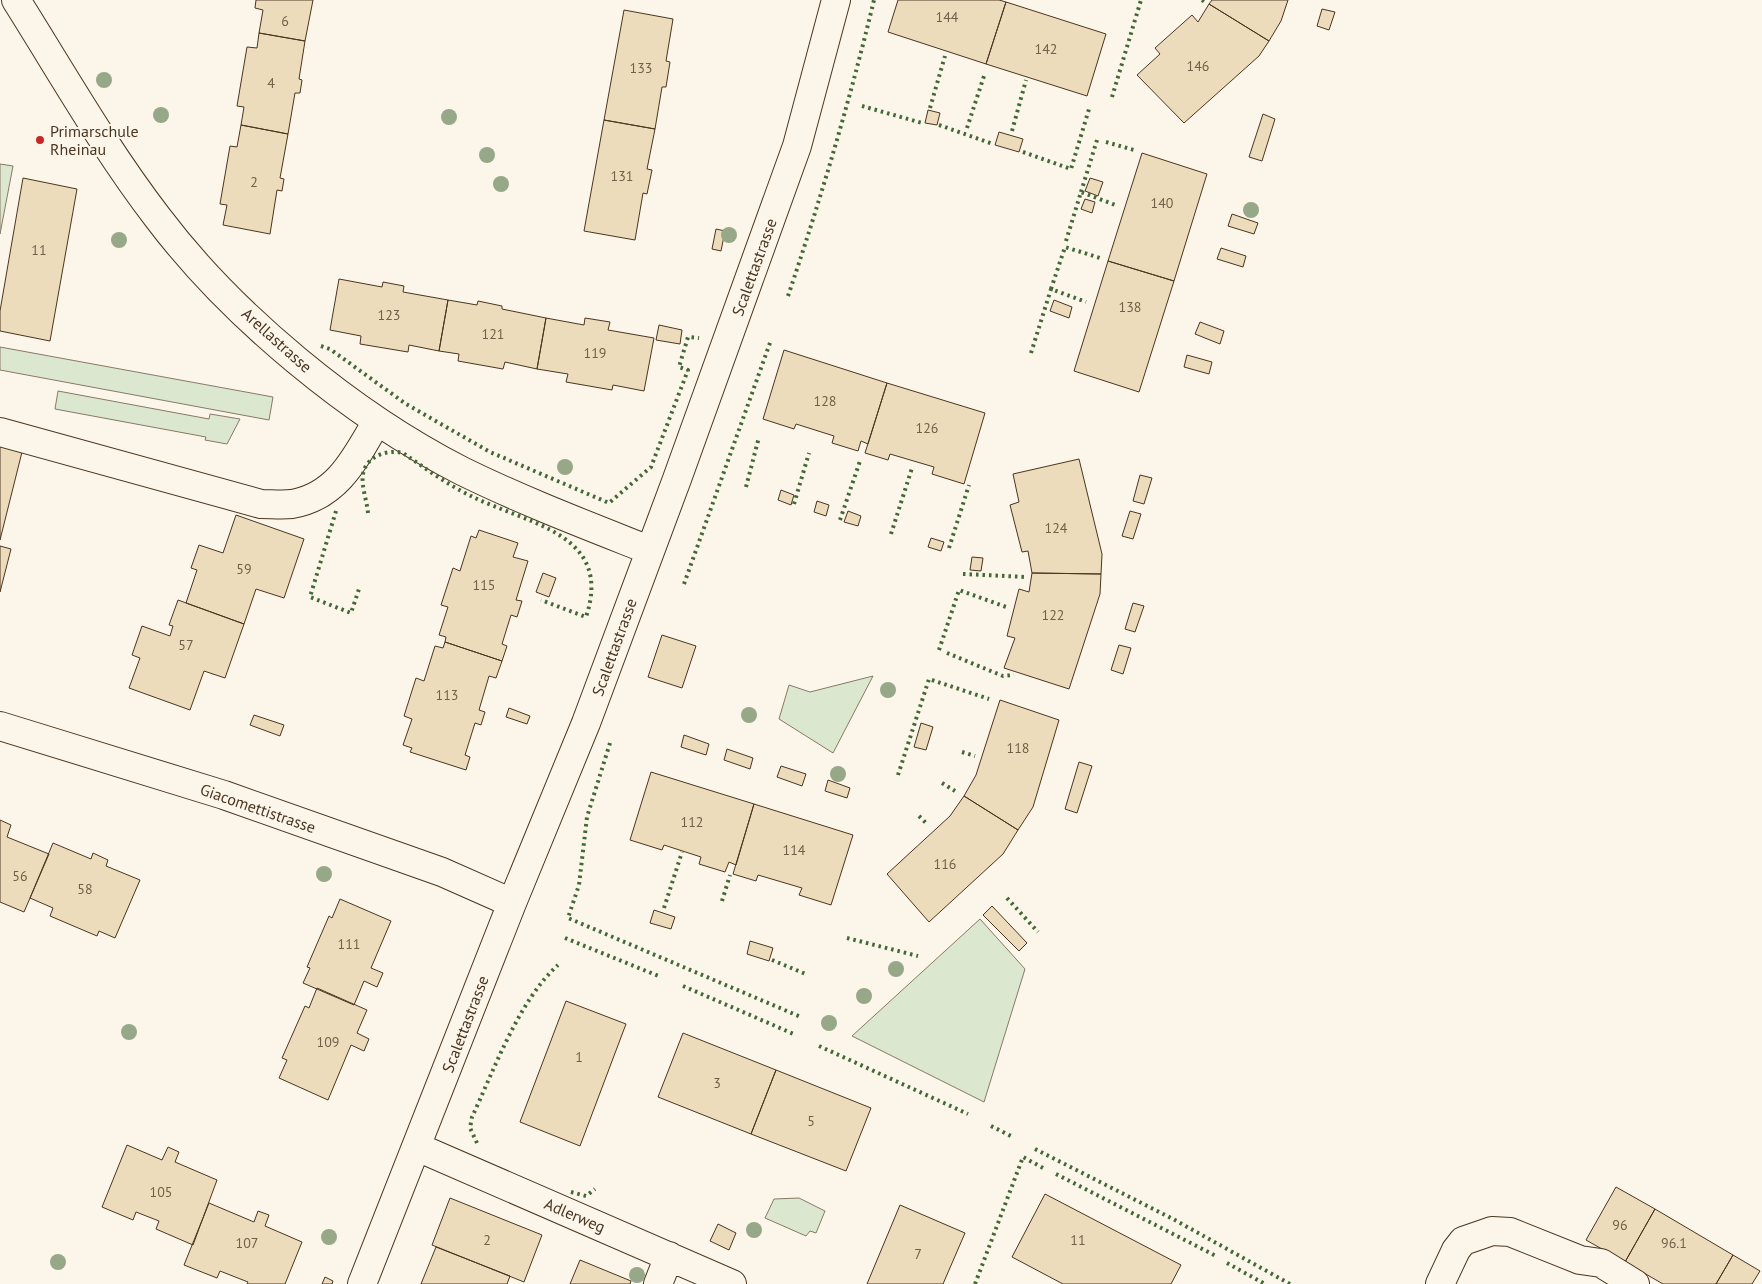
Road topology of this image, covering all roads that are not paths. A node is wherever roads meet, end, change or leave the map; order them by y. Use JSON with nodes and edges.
{"nodes":[{"id":1,"x":16,"y":0,"type":"edge"},
{"id":2,"x":836,"y":0,"type":"edge"},
{"id":3,"x":377,"y":421,"type":"junction"},
{"id":4,"x":0,"y":432,"type":"edge"},
{"id":5,"x":649,"y":550,"type":"junction"},
{"id":6,"x":0,"y":726,"type":"edge"},
{"id":7,"x":512,"y":902,"type":"junction"},
{"id":8,"x":417,"y":1147,"type":"junction"},
{"id":9,"x":669,"y":1256,"type":"junction"},
{"id":10,"x":362,"y":1284,"type":"edge"},
{"id":11,"x":658,"y":1284,"type":"edge"},
{"id":12,"x":732,"y":1284,"type":"edge"},
{"id":13,"x":1440,"y":1284,"type":"edge"},
{"id":14,"x":1635,"y":1284,"type":"edge"}],
"edges":[{"from":1,"to":3,"type":"street","name":"Arellastrasse"},
{"from":2,"to":5,"type":"street","name":"Scalettastrasse"},
{"from":3,"to":4,"type":"street"},
{"from":3,"to":5,"type":"street","name":"Arellastrasse"},
{"from":5,"to":7,"type":"street","name":"Scalettastrasse"},
{"from":6,"to":7,"type":"street","name":"Giacomettistrasse"},
{"from":7,"to":8,"type":"street","name":"Scalettastrasse"},
{"from":8,"to":9,"type":"street","name":"Adlerweg"},
{"from":8,"to":10,"type":"street","name":"Scalettastrasse"},
{"from":9,"to":11,"type":"street"},
{"from":9,"to":12,"type":"street","name":"Adlerweg"},
{"from":13,"to":14,"type":"street"}]}
